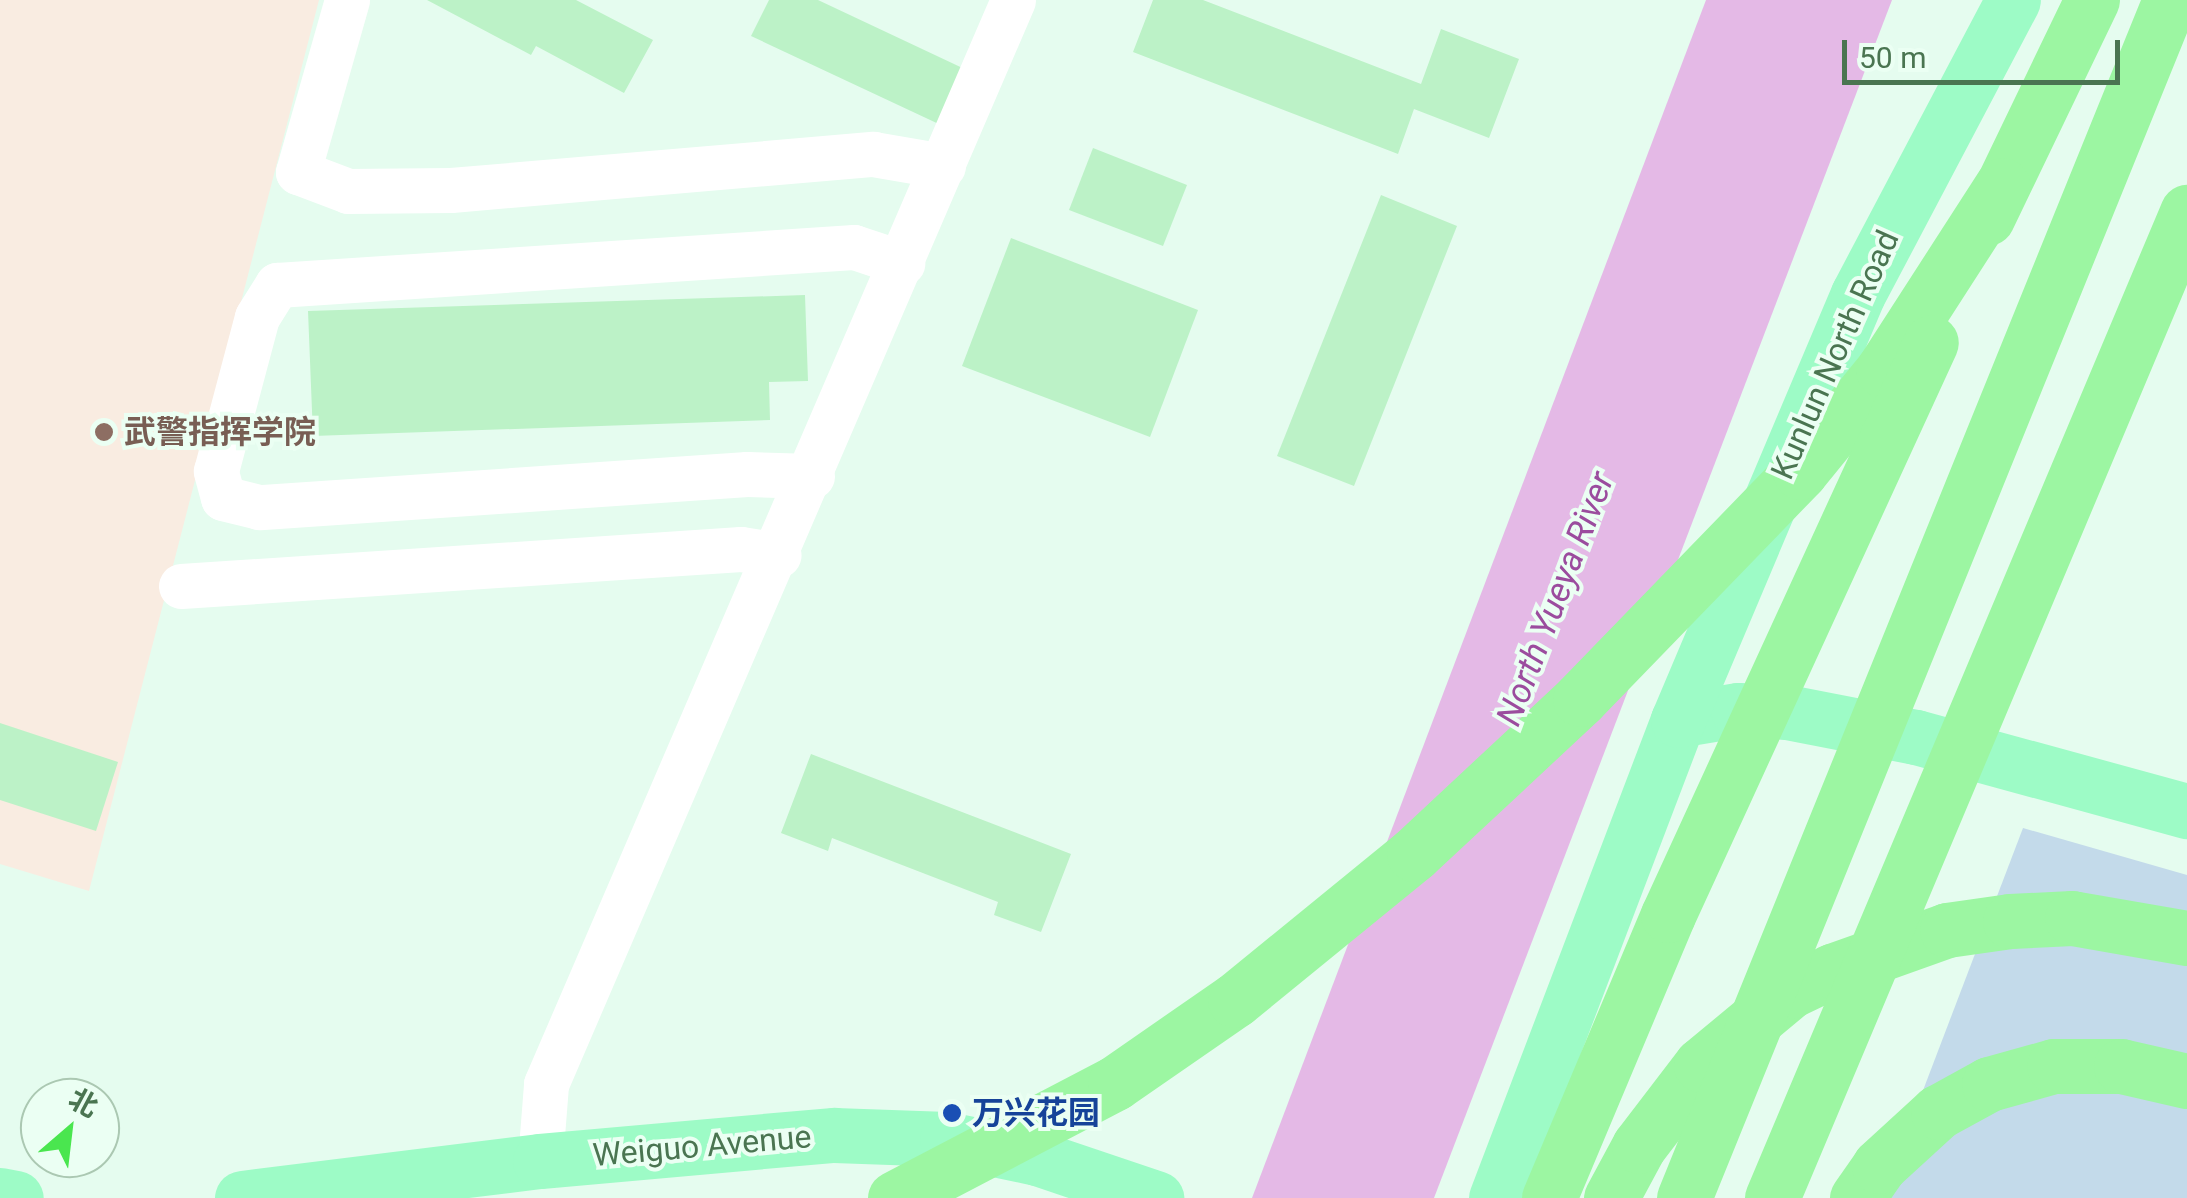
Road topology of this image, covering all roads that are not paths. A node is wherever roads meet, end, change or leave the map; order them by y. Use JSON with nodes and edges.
{"nodes":[{"id":1,"x":347,"y":0,"type":"edge"},
{"id":2,"x":1013,"y":0,"type":"edge"},
{"id":3,"x":2013,"y":0,"type":"edge"},
{"id":4,"x":2092,"y":0,"type":"edge"},
{"id":5,"x":2170,"y":0,"type":"edge"},
{"id":6,"x":943,"y":166,"type":"junction"},
{"id":7,"x":2002,"y":185,"type":"junction"},
{"id":8,"x":2187,"y":212,"type":"edge"},
{"id":9,"x":902,"y":263,"type":"junction"},
{"id":10,"x":812,"y":476,"type":"junction"},
{"id":11,"x":778,"y":555,"type":"junction"},
{"id":12,"x":181,"y":586,"type":"dead end"},
{"id":13,"x":1678,"y":720,"type":"junction"},
{"id":14,"x":2187,"y":812,"type":"edge"},
{"id":15,"x":2187,"y":938,"type":"edge"},
{"id":16,"x":1861,"y":991,"type":"junction"},
{"id":17,"x":2187,"y":1081,"type":"edge"},
{"id":18,"x":540,"y":1160,"type":"junction"},
{"id":19,"x":0,"y":1196,"type":"edge"},
{"id":20,"x":16,"y":1198,"type":"edge"},
{"id":21,"x":242,"y":1198,"type":"edge"},
{"id":22,"x":895,"y":1198,"type":"edge"},
{"id":23,"x":1156,"y":1198,"type":"edge"},
{"id":24,"x":1496,"y":1198,"type":"edge"},
{"id":25,"x":1550,"y":1198,"type":"edge"},
{"id":26,"x":1611,"y":1198,"type":"edge"},
{"id":27,"x":1684,"y":1198,"type":"edge"},
{"id":28,"x":1772,"y":1198,"type":"edge"},
{"id":29,"x":1810,"y":1198,"type":"edge"},
{"id":30,"x":1857,"y":1198,"type":"edge"}],
"edges":[{"from":1,"to":6,"type":"lane"},
{"from":2,"to":6,"type":"lane"},
{"from":3,"to":13,"type":"main road","name":"Kunlun North Road"},
{"from":4,"to":7,"type":"highway"},
{"from":5,"to":27,"type":"highway"},
{"from":6,"to":9,"type":"lane"},
{"from":7,"to":22,"type":"highway"},
{"from":7,"to":25,"type":"highway"},
{"from":8,"to":16,"type":"highway"},
{"from":9,"to":10,"type":"lane"},
{"from":9,"to":10,"type":"lane"},
{"from":10,"to":11,"type":"lane"},
{"from":11,"to":12,"type":"lane"},
{"from":11,"to":18,"type":"lane"},
{"from":13,"to":14,"type":"main road"},
{"from":13,"to":24,"type":"main road","name":"Kunlun North Road"},
{"from":15,"to":26,"type":"highway"},
{"from":16,"to":28,"type":"highway"},
{"from":16,"to":29,"type":"highway"},
{"from":17,"to":30,"type":"highway"},
{"from":18,"to":21,"type":"main road","name":"Weiguo Avenue"},
{"from":18,"to":23,"type":"main road","name":"Weiguo Avenue"},
{"from":19,"to":20,"type":"main road"}]}
